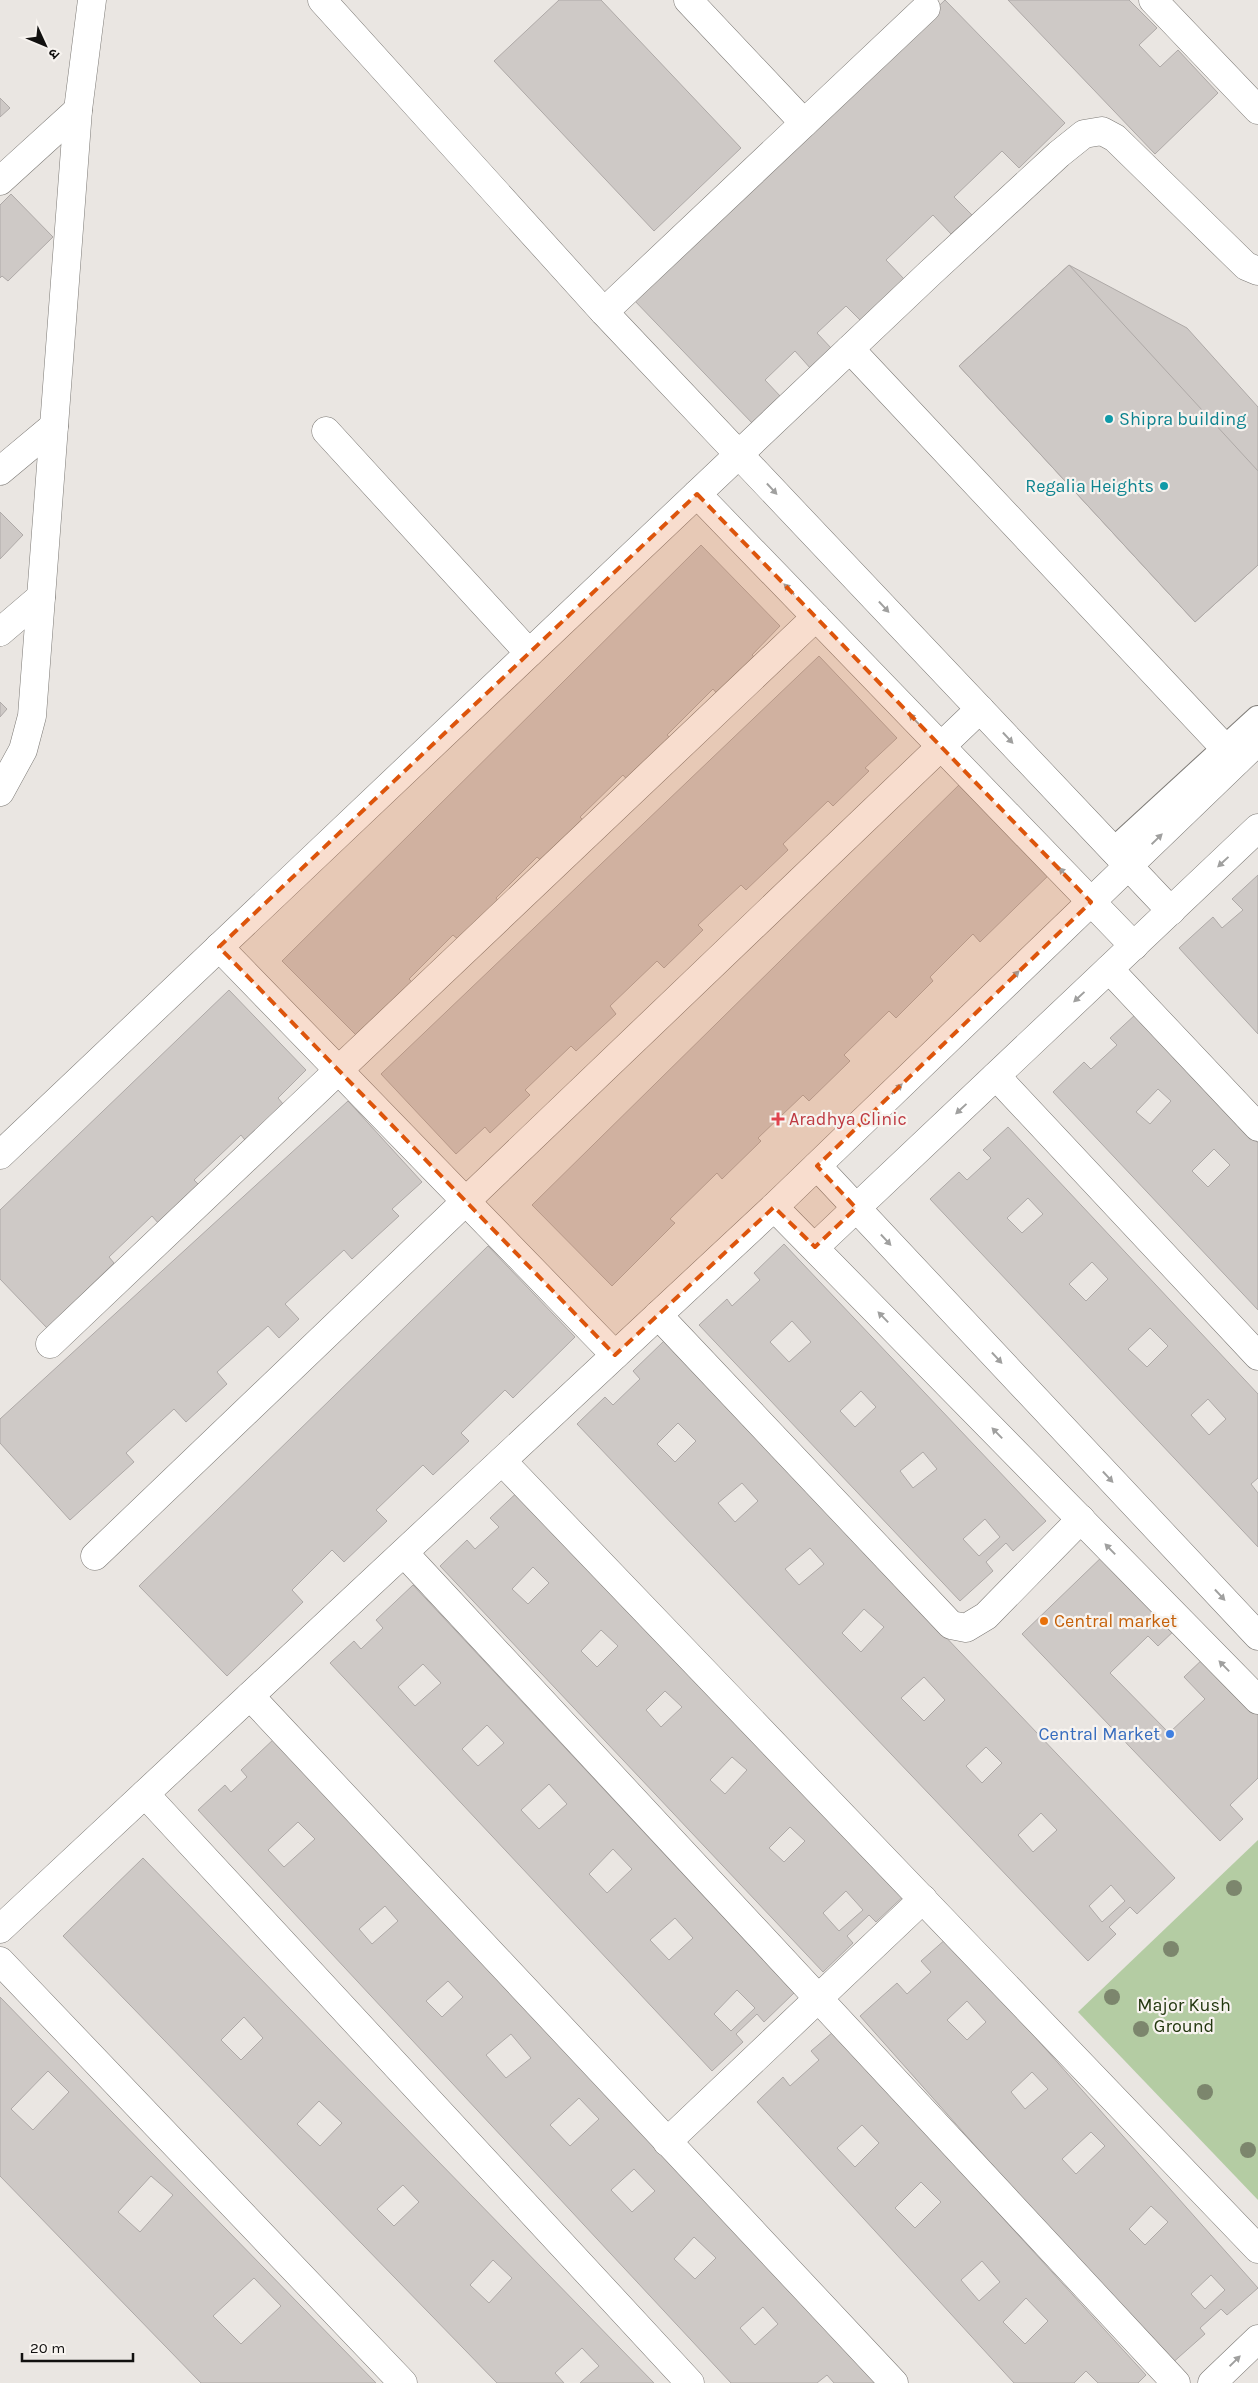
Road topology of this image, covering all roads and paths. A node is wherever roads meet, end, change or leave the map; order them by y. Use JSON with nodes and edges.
{"nodes":[{"id":1,"x":92,"y":0,"type":"edge"},
{"id":2,"x":322,"y":0,"type":"edge"},
{"id":3,"x":688,"y":0,"type":"edge"},
{"id":4,"x":1153,"y":0,"type":"edge"},
{"id":5,"x":926,"y":8,"type":"dead end"},
{"id":6,"x":78,"y":110,"type":"junction"},
{"id":7,"x":1258,"y":110,"type":"edge"},
{"id":8,"x":804,"y":123,"type":"junction"},
{"id":9,"x":0,"y":182,"type":"edge"},
{"id":10,"x":1258,"y":271,"type":"edge"},
{"id":11,"x":604,"y":312,"type":"junction"},
{"id":12,"x":850,"y":349,"type":"junction"},
{"id":13,"x":54,"y":426,"type":"junction"},
{"id":14,"x":326,"y":431,"type":"dead end"},
{"id":15,"x":739,"y":454,"type":"junction"},
{"id":16,"x":0,"y":471,"type":"edge"},
{"id":17,"x":697,"y":494,"type":"junction"},
{"id":18,"x":41,"y":597,"type":"junction"},
{"id":19,"x":816,"y":617,"type":"junction"},
{"id":20,"x":0,"y":632,"type":"edge"},
{"id":21,"x":529,"y":653,"type":"junction"},
{"id":22,"x":980,"y":708,"type":"junction"},
{"id":23,"x":1258,"y":720,"type":"edge"},
{"id":24,"x":1258,"y":742,"type":"edge"},
{"id":25,"x":940,"y":746,"type":"junction"},
{"id":26,"x":1232,"y":756,"type":"junction"},
{"id":27,"x":0,"y":792,"type":"edge"},
{"id":28,"x":1258,"y":828,"type":"edge"},
{"id":29,"x":1121,"y":858,"type":"junction"},
{"id":30,"x":1091,"y":902,"type":"junction"},
{"id":31,"x":1171,"y":910,"type":"junction"},
{"id":32,"x":1134,"y":946,"type":"junction"},
{"id":33,"x":219,"y":947,"type":"junction"},
{"id":34,"x":1109,"y":970,"type":"junction"},
{"id":35,"x":339,"y":1070,"type":"junction"},
{"id":36,"x":996,"y":1076,"type":"junction"},
{"id":37,"x":1258,"y":1127,"type":"edge"},
{"id":38,"x":0,"y":1155,"type":"edge"},
{"id":39,"x":817,"y":1166,"type":"junction"},
{"id":40,"x":466,"y":1200,"type":"junction"},
{"id":41,"x":774,"y":1208,"type":"junction"},
{"id":42,"x":856,"y":1208,"type":"junction"},
{"id":43,"x":815,"y":1247,"type":"junction"},
{"id":44,"x":658,"y":1316,"type":"junction"},
{"id":45,"x":50,"y":1344,"type":"dead end"},
{"id":46,"x":615,"y":1355,"type":"junction"},
{"id":47,"x":1258,"y":1356,"type":"edge"},
{"id":48,"x":502,"y":1461,"type":"junction"},
{"id":49,"x":1081,"y":1519,"type":"junction"},
{"id":50,"x":404,"y":1553,"type":"junction"},
{"id":51,"x":95,"y":1556,"type":"dead end"},
{"id":52,"x":1258,"y":1636,"type":"edge"},
{"id":53,"x":250,"y":1696,"type":"junction"},
{"id":54,"x":1258,"y":1700,"type":"edge"},
{"id":55,"x":145,"y":1794,"type":"junction"},
{"id":56,"x":923,"y":1899,"type":"junction"},
{"id":57,"x":0,"y":1929,"type":"edge"},
{"id":58,"x":0,"y":1961,"type":"edge"},
{"id":59,"x":818,"y":1998,"type":"junction"},
{"id":60,"x":667,"y":2142,"type":"junction"},
{"id":61,"x":1258,"y":2249,"type":"edge"},
{"id":62,"x":1258,"y":2339,"type":"edge"},
{"id":63,"x":403,"y":2383,"type":"edge"},
{"id":64,"x":690,"y":2383,"type":"edge"},
{"id":65,"x":894,"y":2383,"type":"edge"},
{"id":66,"x":1176,"y":2383,"type":"edge"},
{"id":67,"x":1212,"y":2383,"type":"edge"}],
"edges":[{"from":1,"to":6,"type":"street"},
{"from":2,"to":11,"type":"street"},
{"from":3,"to":8,"type":"street"},
{"from":4,"to":7,"type":"street"},
{"from":5,"to":8,"type":"street"},
{"from":6,"to":9,"type":"street"},
{"from":6,"to":13,"type":"street"},
{"from":8,"to":11,"type":"street"},
{"from":10,"to":12,"type":"street"},
{"from":11,"to":15,"type":"street"},
{"from":12,"to":15,"type":"street"},
{"from":12,"to":26,"type":"street"},
{"from":13,"to":16,"type":"street"},
{"from":13,"to":18,"type":"street"},
{"from":14,"to":21,"type":"street"},
{"from":15,"to":17,"type":"street"},
{"from":15,"to":22,"type":"street","one_way":true},
{"from":19,"to":17,"type":"street","one_way":true},
{"from":17,"to":21,"type":"street"},
{"from":18,"to":20,"type":"street"},
{"from":18,"to":27,"type":"street"},
{"from":25,"to":19,"type":"street","one_way":true},
{"from":19,"to":35,"type":"street"},
{"from":21,"to":33,"type":"street"},
{"from":22,"to":25,"type":"street"},
{"from":22,"to":29,"type":"street","one_way":true},
{"from":23,"to":26,"type":"street"},
{"from":24,"to":26,"type":"street"},
{"from":30,"to":25,"type":"street","one_way":true},
{"from":25,"to":40,"type":"street"},
{"from":26,"to":29,"type":"street"},
{"from":28,"to":31,"type":"street","one_way":true},
{"from":29,"to":30,"type":"street"},
{"from":29,"to":31,"type":"street"},
{"from":30,"to":32,"type":"street"},
{"from":39,"to":30,"type":"street","one_way":true},
{"from":31,"to":32,"type":"street"},
{"from":32,"to":34,"type":"street"},
{"from":33,"to":35,"type":"street"},
{"from":33,"to":38,"type":"street"},
{"from":34,"to":36,"type":"street","one_way":true},
{"from":34,"to":37,"type":"street"},
{"from":35,"to":40,"type":"street"},
{"from":35,"to":45,"type":"street"},
{"from":36,"to":42,"type":"street","one_way":true},
{"from":36,"to":47,"type":"street"},
{"from":39,"to":41,"type":"street"},
{"from":39,"to":42,"type":"street"},
{"from":40,"to":46,"type":"street"},
{"from":40,"to":51,"type":"street"},
{"from":41,"to":43,"type":"street"},
{"from":41,"to":44,"type":"street"},
{"from":42,"to":43,"type":"street"},
{"from":42,"to":52,"type":"street","one_way":true},
{"from":49,"to":43,"type":"street","one_way":true},
{"from":44,"to":46,"type":"street"},
{"from":44,"to":49,"type":"street"},
{"from":46,"to":48,"type":"street"},
{"from":48,"to":50,"type":"street"},
{"from":48,"to":56,"type":"street"},
{"from":54,"to":49,"type":"street","one_way":true},
{"from":50,"to":53,"type":"street"},
{"from":50,"to":59,"type":"street"},
{"from":53,"to":55,"type":"street"},
{"from":53,"to":60,"type":"street"},
{"from":55,"to":57,"type":"street"},
{"from":55,"to":64,"type":"street"},
{"from":56,"to":59,"type":"street"},
{"from":56,"to":61,"type":"street"},
{"from":58,"to":63,"type":"street"},
{"from":59,"to":60,"type":"street"},
{"from":59,"to":66,"type":"street"},
{"from":60,"to":65,"type":"street"},
{"from":67,"to":62,"type":"street","one_way":true}]}
